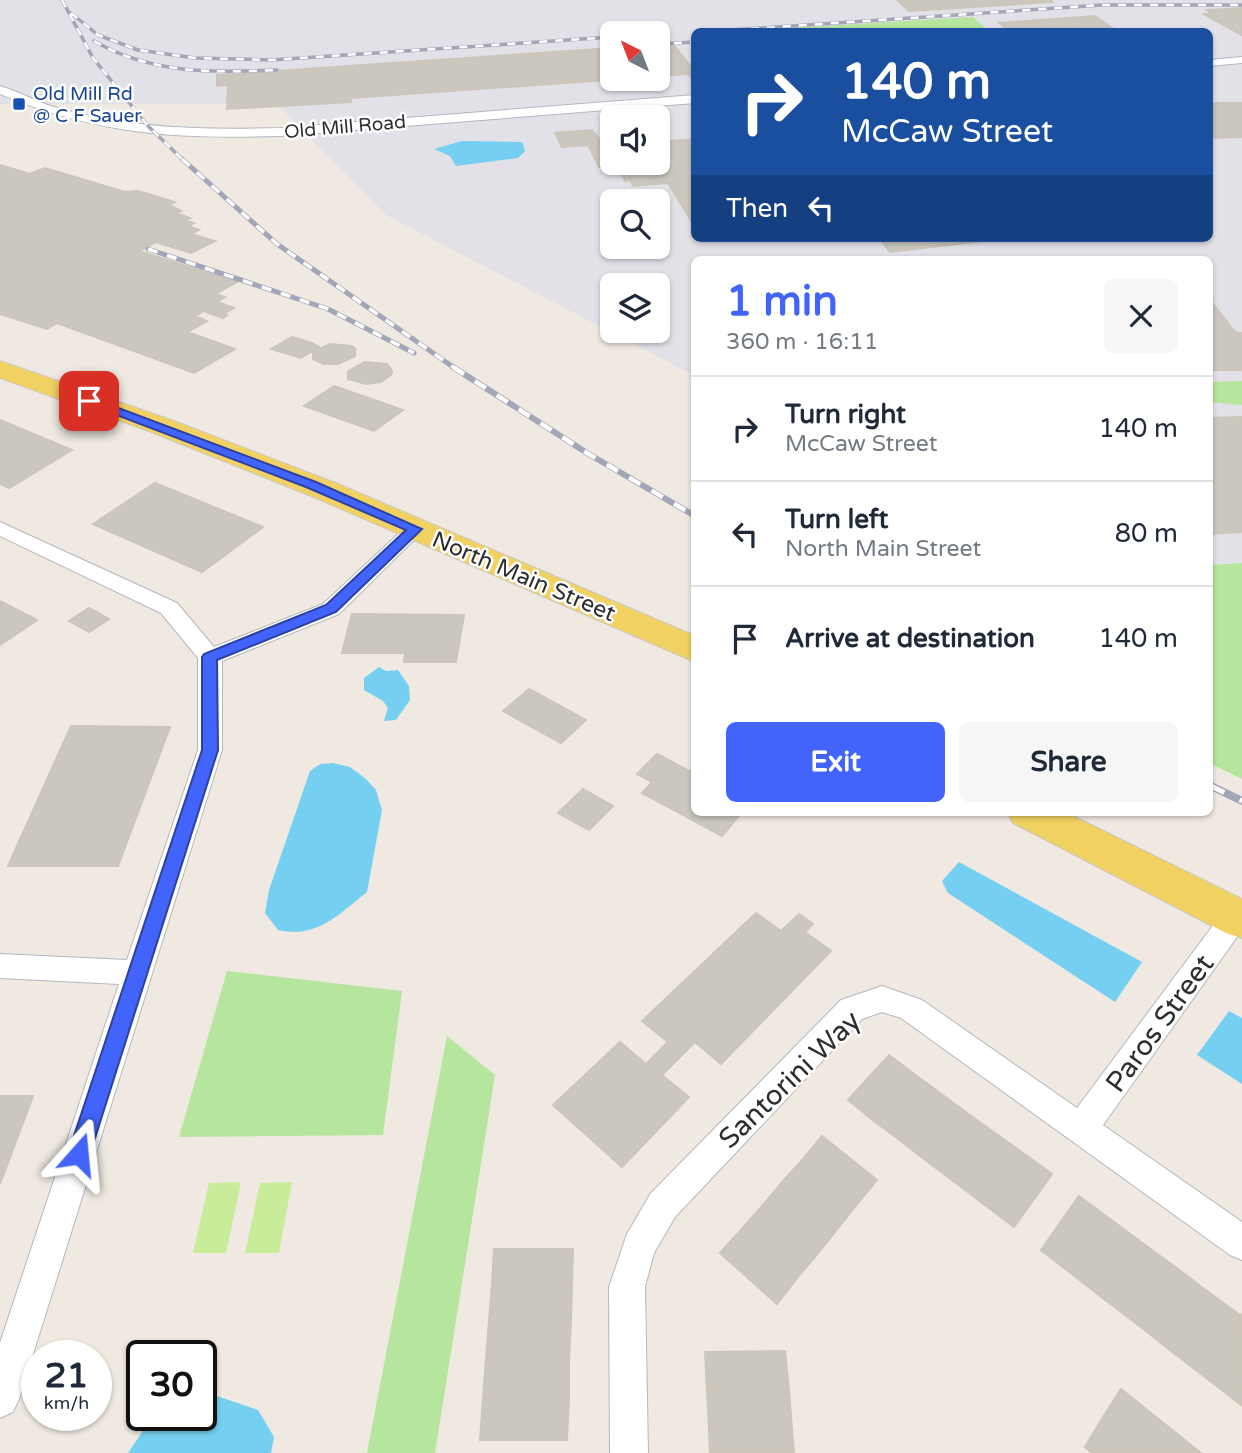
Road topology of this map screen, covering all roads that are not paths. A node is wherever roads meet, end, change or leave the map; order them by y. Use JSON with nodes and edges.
{"nodes":[{"id":1,"x":1242,"y":60,"type":"edge"},
{"id":2,"x":1213,"y":62,"type":"edge"},
{"id":3,"x":0,"y":90,"type":"edge"},
{"id":4,"x":691,"y":99,"type":"edge"},
{"id":5,"x":0,"y":369,"type":"edge"},
{"id":6,"x":415,"y":529,"type":"junction"},
{"id":7,"x":3,"y":532,"type":"edge"},
{"id":8,"x":691,"y":648,"type":"edge"},
{"id":9,"x":209,"y":657,"type":"junction"},
{"id":10,"x":1036,"y":816,"type":"edge"},
{"id":11,"x":1239,"y":918,"type":"edge"},
{"id":12,"x":0,"y":966,"type":"edge"},
{"id":13,"x":137,"y":973,"type":"junction"},
{"id":14,"x":1081,"y":1129,"type":"junction"},
{"id":15,"x":1242,"y":1243,"type":"edge"},
{"id":16,"x":0,"y":1399,"type":"edge"},
{"id":17,"x":629,"y":1453,"type":"edge"}],
"edges":[{"from":1,"to":2,"type":"street"},
{"from":3,"to":4,"type":"street","name":"Old Mill Road"},
{"from":5,"to":6,"type":"main road","name":"North Main Street"},
{"from":6,"to":8,"type":"main road","name":"North Main Street"},
{"from":6,"to":9,"type":"street"},
{"from":7,"to":9,"type":"street"},
{"from":9,"to":13,"type":"street"},
{"from":10,"to":11,"type":"main road"},
{"from":11,"to":14,"type":"street","name":"Paros Street"},
{"from":12,"to":13,"type":"street"},
{"from":13,"to":16,"type":"street"},
{"from":14,"to":15,"type":"street","name":"Santorini Way"},
{"from":14,"to":17,"type":"street","name":"Santorini Way"}]}
